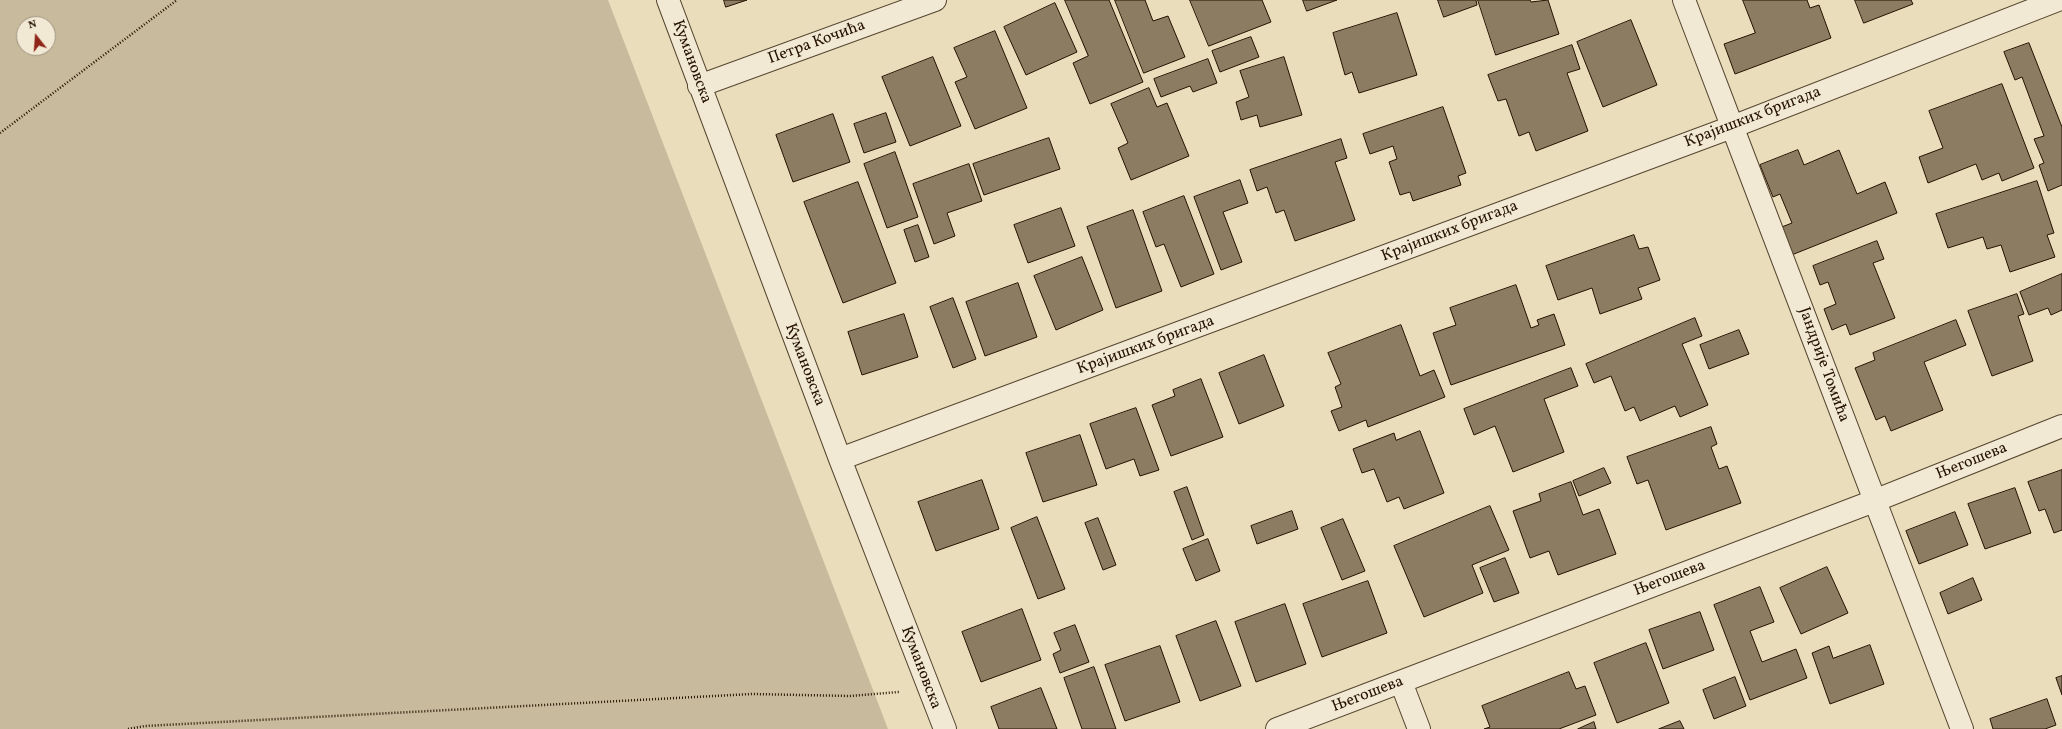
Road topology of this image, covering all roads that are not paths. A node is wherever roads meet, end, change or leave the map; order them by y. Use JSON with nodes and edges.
{"nodes":[{"id":1,"x":668,"y":0,"type":"edge"},
{"id":2,"x":935,"y":0,"type":"edge"},
{"id":3,"x":1684,"y":0,"type":"edge"},
{"id":4,"x":2058,"y":0,"type":"edge"},
{"id":5,"x":699,"y":86,"type":"junction"},
{"id":6,"x":1732,"y":127,"type":"junction"},
{"id":7,"x":2062,"y":426,"type":"edge"},
{"id":8,"x":840,"y":459,"type":"junction"},
{"id":9,"x":1874,"y":501,"type":"junction"},
{"id":10,"x":1401,"y":682,"type":"junction"},
{"id":11,"x":944,"y":729,"type":"edge"},
{"id":12,"x":1277,"y":729,"type":"edge"},
{"id":13,"x":1419,"y":729,"type":"edge"},
{"id":14,"x":1962,"y":729,"type":"edge"}],
"edges":[{"from":1,"to":5,"type":"street","name":"Кумановска"},
{"from":2,"to":5,"type":"street","name":"Петра Кочића"},
{"from":3,"to":6,"type":"street","name":"Јандрије Томића"},
{"from":4,"to":6,"type":"street","name":"Крајишких бригада"},
{"from":5,"to":8,"type":"street","name":"Кумановска"},
{"from":6,"to":8,"type":"street","name":"Крајишких бригада"},
{"from":6,"to":9,"type":"street","name":"Јандрије Томића"},
{"from":7,"to":9,"type":"street","name":"Његошева"},
{"from":8,"to":11,"type":"street","name":"Кумановска"},
{"from":9,"to":10,"type":"street","name":"Његошева"},
{"from":9,"to":14,"type":"street","name":"Јандрије Томића"},
{"from":10,"to":12,"type":"street","name":"Његошева"},
{"from":10,"to":13,"type":"street"}]}
